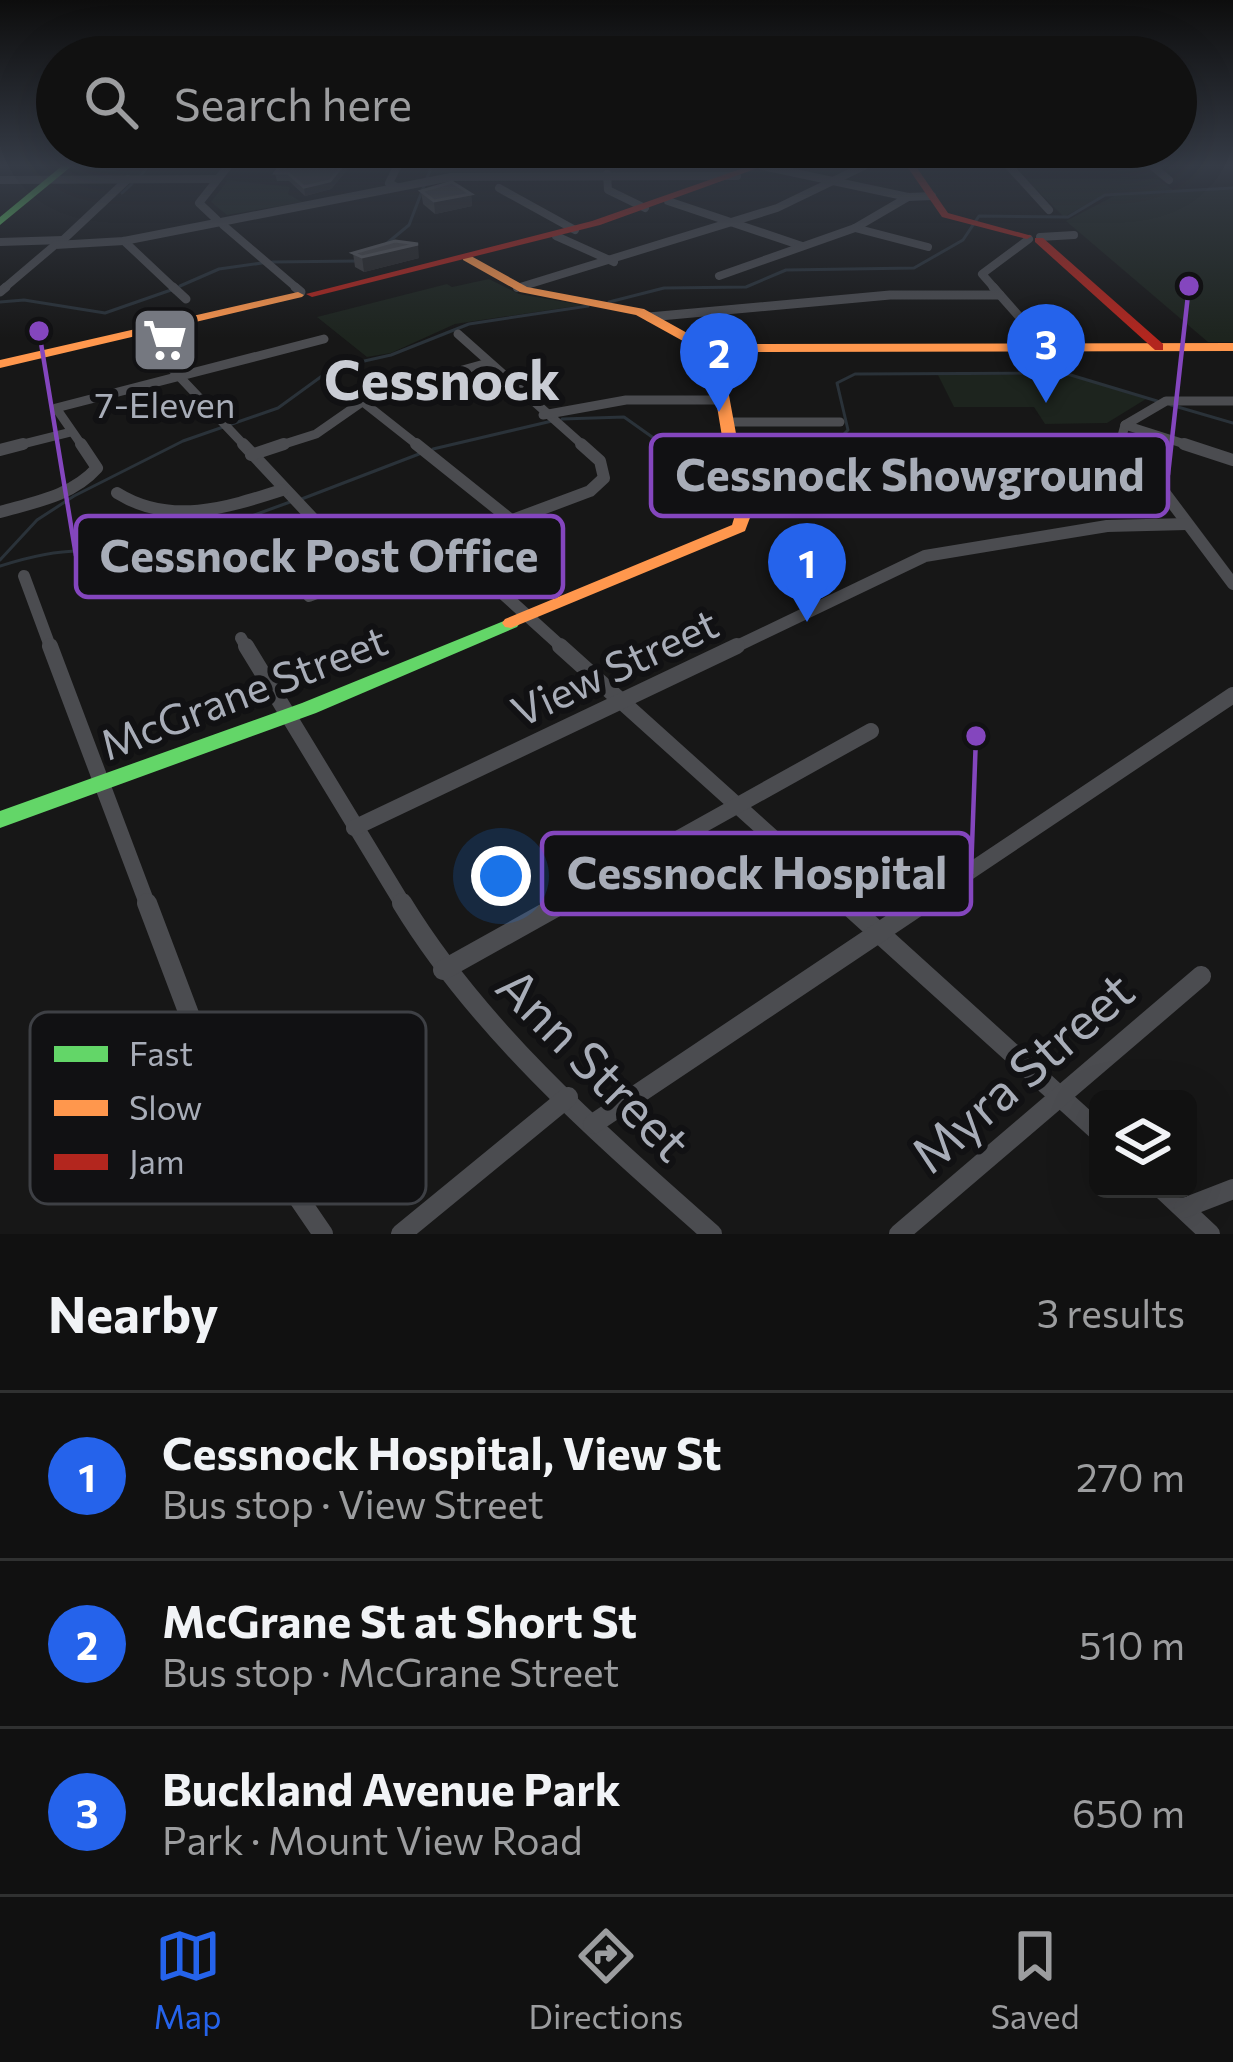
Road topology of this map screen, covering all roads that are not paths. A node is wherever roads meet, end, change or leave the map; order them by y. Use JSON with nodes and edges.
{"nodes":[{"id":1,"x":220,"y":222,"type":"edge"},
{"id":2,"x":81,"y":223,"type":"edge"},
{"id":3,"x":217,"y":223,"type":"edge"},
{"id":4,"x":555,"y":223,"type":"edge"},
{"id":5,"x":598,"y":223,"type":"edge"},
{"id":6,"x":733,"y":223,"type":"joint"},
{"id":7,"x":864,"y":223,"type":"edge"},
{"id":8,"x":972,"y":223,"type":"edge"},
{"id":9,"x":855,"y":228,"type":"junction"},
{"id":10,"x":565,"y":233,"type":"junction"},
{"id":11,"x":1074,"y":236,"type":"dead end"},
{"id":12,"x":1034,"y":238,"type":"junction"},
{"id":13,"x":124,"y":241,"type":"junction"},
{"id":14,"x":0,"y":242,"type":"edge"},
{"id":15,"x":58,"y":242,"type":"junction"},
{"id":16,"x":802,"y":246,"type":"junction"},
{"id":17,"x":928,"y":247,"type":"dead end"},
{"id":18,"x":488,"y":251,"type":"junction"},
{"id":19,"x":467,"y":258,"type":"junction"},
{"id":20,"x":614,"y":262,"type":"junction"},
{"id":21,"x":438,"y":263,"type":"junction"},
{"id":22,"x":719,"y":276,"type":"dead end"},
{"id":23,"x":517,"y":288,"type":"junction"},
{"id":24,"x":0,"y":292,"type":"edge"},
{"id":25,"x":305,"y":293,"type":"junction"},
{"id":26,"x":1000,"y":295,"type":"junction"},
{"id":27,"x":186,"y":299,"type":"dead end"},
{"id":28,"x":649,"y":317,"type":"junction"},
{"id":29,"x":138,"y":333,"type":"junction"},
{"id":30,"x":458,"y":334,"type":"dead end"},
{"id":31,"x":324,"y":339,"type":"dead end"},
{"id":32,"x":1159,"y":347,"type":"junction"},
{"id":33,"x":1233,"y":347,"type":"edge"},
{"id":34,"x":1047,"y":348,"type":"junction"},
{"id":35,"x":714,"y":349,"type":"junction"},
{"id":36,"x":488,"y":363,"type":"junction"},
{"id":37,"x":0,"y":366,"type":"edge"},
{"id":38,"x":177,"y":376,"type":"junction"},
{"id":39,"x":723,"y":400,"type":"junction"},
{"id":40,"x":1233,"y":401,"type":"edge"},
{"id":41,"x":363,"y":402,"type":"junction"},
{"id":42,"x":548,"y":420,"type":"junction"},
{"id":43,"x":727,"y":422,"type":"junction"},
{"id":44,"x":840,"y":422,"type":"dead end"},
{"id":45,"x":1124,"y":424,"type":"junction"},
{"id":46,"x":71,"y":432,"type":"junction"},
{"id":47,"x":0,"y":450,"type":"edge"},
{"id":48,"x":251,"y":455,"type":"junction"},
{"id":49,"x":1233,"y":460,"type":"edge"},
{"id":50,"x":1005,"y":465,"type":"dead end"},
{"id":51,"x":117,"y":493,"type":"dead end"},
{"id":52,"x":290,"y":498,"type":"junction"},
{"id":53,"x":741,"y":503,"type":"junction"},
{"id":54,"x":0,"y":512,"type":"edge"},
{"id":55,"x":511,"y":520,"type":"junction"},
{"id":56,"x":1187,"y":524,"type":"junction"},
{"id":57,"x":448,"y":544,"type":"junction"},
{"id":58,"x":365,"y":574,"type":"junction"},
{"id":59,"x":25,"y":576,"type":"dead end"},
{"id":60,"x":1232,"y":582,"type":"edge"},
{"id":61,"x":310,"y":596,"type":"dead end"},
{"id":62,"x":528,"y":617,"type":"junction"},
{"id":63,"x":241,"y":638,"type":"dead end"},
{"id":64,"x":1233,"y":695,"type":"edge"},
{"id":65,"x":622,"y":703,"type":"junction"},
{"id":66,"x":288,"y":716,"type":"junction"},
{"id":67,"x":872,"y":731,"type":"dead end"},
{"id":68,"x":100,"y":784,"type":"junction"},
{"id":69,"x":737,"y":806,"type":"junction"},
{"id":70,"x":0,"y":820,"type":"edge"},
{"id":71,"x":354,"y":828,"type":"junction"},
{"id":72,"x":878,"y":932,"type":"junction"},
{"id":73,"x":443,"y":970,"type":"junction"},
{"id":74,"x":1201,"y":976,"type":"dead end"},
{"id":75,"x":188,"y":1012,"type":"edge"},
{"id":76,"x":1059,"y":1096,"type":"junction"},
{"id":77,"x":568,"y":1097,"type":"junction"},
{"id":78,"x":1089,"y":1123,"type":"edge"},
{"id":79,"x":593,"y":1124,"type":"junction"},
{"id":80,"x":1233,"y":1189,"type":"edge"},
{"id":81,"x":1172,"y":1198,"type":"edge"},
{"id":82,"x":303,"y":1204,"type":"edge"},
{"id":83,"x":1184,"y":1208,"type":"junction"},
{"id":84,"x":323,"y":1234,"type":"edge"},
{"id":85,"x":401,"y":1234,"type":"edge"},
{"id":86,"x":712,"y":1234,"type":"edge"},
{"id":87,"x":899,"y":1234,"type":"edge"},
{"id":88,"x":1210,"y":1234,"type":"edge"}],
"edges":[{"from":1,"to":25,"type":"street"},
{"from":2,"to":15,"type":"street"},
{"from":3,"to":13,"type":"street"},
{"from":4,"to":10,"type":"street"},
{"from":5,"to":10,"type":"main road"},
{"from":6,"to":16,"type":"street"},
{"from":6,"to":20,"type":"street"},
{"from":7,"to":9,"type":"street"},
{"from":8,"to":12,"type":"main road"},
{"from":9,"to":16,"type":"street"},
{"from":9,"to":17,"type":"street"},
{"from":10,"to":18,"type":"main road"},
{"from":10,"to":19,"type":"main road"},
{"from":10,"to":20,"type":"street"},
{"from":11,"to":12,"type":"street"},
{"from":12,"to":26,"type":"street"},
{"from":12,"to":32,"type":"main road"},
{"from":13,"to":15,"type":"street"},
{"from":13,"to":27,"type":"street"},
{"from":14,"to":15,"type":"street"},
{"from":15,"to":24,"type":"street"},
{"from":16,"to":22,"type":"street"},
{"from":18,"to":19,"type":"main road"},
{"from":18,"to":21,"type":"main road"},
{"from":19,"to":21,"type":"main road"},
{"from":19,"to":23,"type":"main road"},
{"from":19,"to":25,"type":"main road"},
{"from":20,"to":23,"type":"street"},
{"from":21,"to":25,"type":"main road"},
{"from":23,"to":28,"type":"main road"},
{"from":25,"to":29,"type":"main road"},
{"from":26,"to":28,"type":"street"},
{"from":26,"to":34,"type":"street"},
{"from":28,"to":35,"type":"main road"},
{"from":29,"to":37,"type":"main road"},
{"from":29,"to":38,"type":"street"},
{"from":30,"to":36,"type":"street"},
{"from":31,"to":38,"type":"street"},
{"from":32,"to":33,"type":"main road"},
{"from":32,"to":34,"type":"main road"},
{"from":34,"to":35,"type":"main road"},
{"from":35,"to":39,"type":"main road"},
{"from":36,"to":41,"type":"street"},
{"from":36,"to":42,"type":"street"},
{"from":38,"to":46,"type":"street"},
{"from":38,"to":48,"type":"street"},
{"from":39,"to":42,"type":"street"},
{"from":39,"to":43,"type":"main road"},
{"from":40,"to":45,"type":"street"},
{"from":41,"to":48,"type":"street"},
{"from":41,"to":55,"type":"street"},
{"from":42,"to":55,"type":"street"},
{"from":43,"to":44,"type":"street"},
{"from":43,"to":53,"type":"main road"},
{"from":45,"to":49,"type":"street"},
{"from":45,"to":56,"type":"street"},
{"from":46,"to":47,"type":"street"},
{"from":46,"to":54,"type":"street"},
{"from":48,"to":52,"type":"street"},
{"from":50,"to":53,"type":"street"},
{"from":51,"to":52,"type":"street"},
{"from":52,"to":58,"type":"street"},
{"from":53,"to":62,"type":"main road","name":"McGrane Street"},
{"from":55,"to":57,"type":"street"},
{"from":56,"to":60,"type":"street"},
{"from":56,"to":65,"type":"street","name":"View Street"},
{"from":57,"to":58,"type":"street"},
{"from":57,"to":62,"type":"street"},
{"from":58,"to":61,"type":"street"},
{"from":59,"to":68,"type":"street"},
{"from":62,"to":65,"type":"street"},
{"from":62,"to":66,"type":"main road","name":"McGrane Street"},
{"from":63,"to":66,"type":"street","name":"Ann Street"},
{"from":64,"to":72,"type":"street"},
{"from":65,"to":69,"type":"street"},
{"from":65,"to":71,"type":"street","name":"View Street"},
{"from":66,"to":68,"type":"main road","name":"McGrane Street"},
{"from":66,"to":71,"type":"street","name":"Ann Street"},
{"from":67,"to":69,"type":"street"},
{"from":68,"to":70,"type":"main road","name":"McGrane Street"},
{"from":68,"to":75,"type":"street"},
{"from":69,"to":72,"type":"street"},
{"from":69,"to":73,"type":"street"},
{"from":71,"to":73,"type":"street","name":"Ann Street"},
{"from":72,"to":76,"type":"street"},
{"from":72,"to":79,"type":"street"},
{"from":73,"to":77,"type":"street","name":"Ann Street"},
{"from":74,"to":76,"type":"street","name":"Myra Street"},
{"from":76,"to":78,"type":"street"},
{"from":76,"to":87,"type":"street","name":"Myra Street"},
{"from":77,"to":79,"type":"street","name":"Ann Street"},
{"from":77,"to":85,"type":"street"},
{"from":79,"to":86,"type":"street","name":"Ann Street"},
{"from":80,"to":83,"type":"street"},
{"from":81,"to":83,"type":"street"},
{"from":82,"to":84,"type":"street"},
{"from":83,"to":88,"type":"street"}]}
